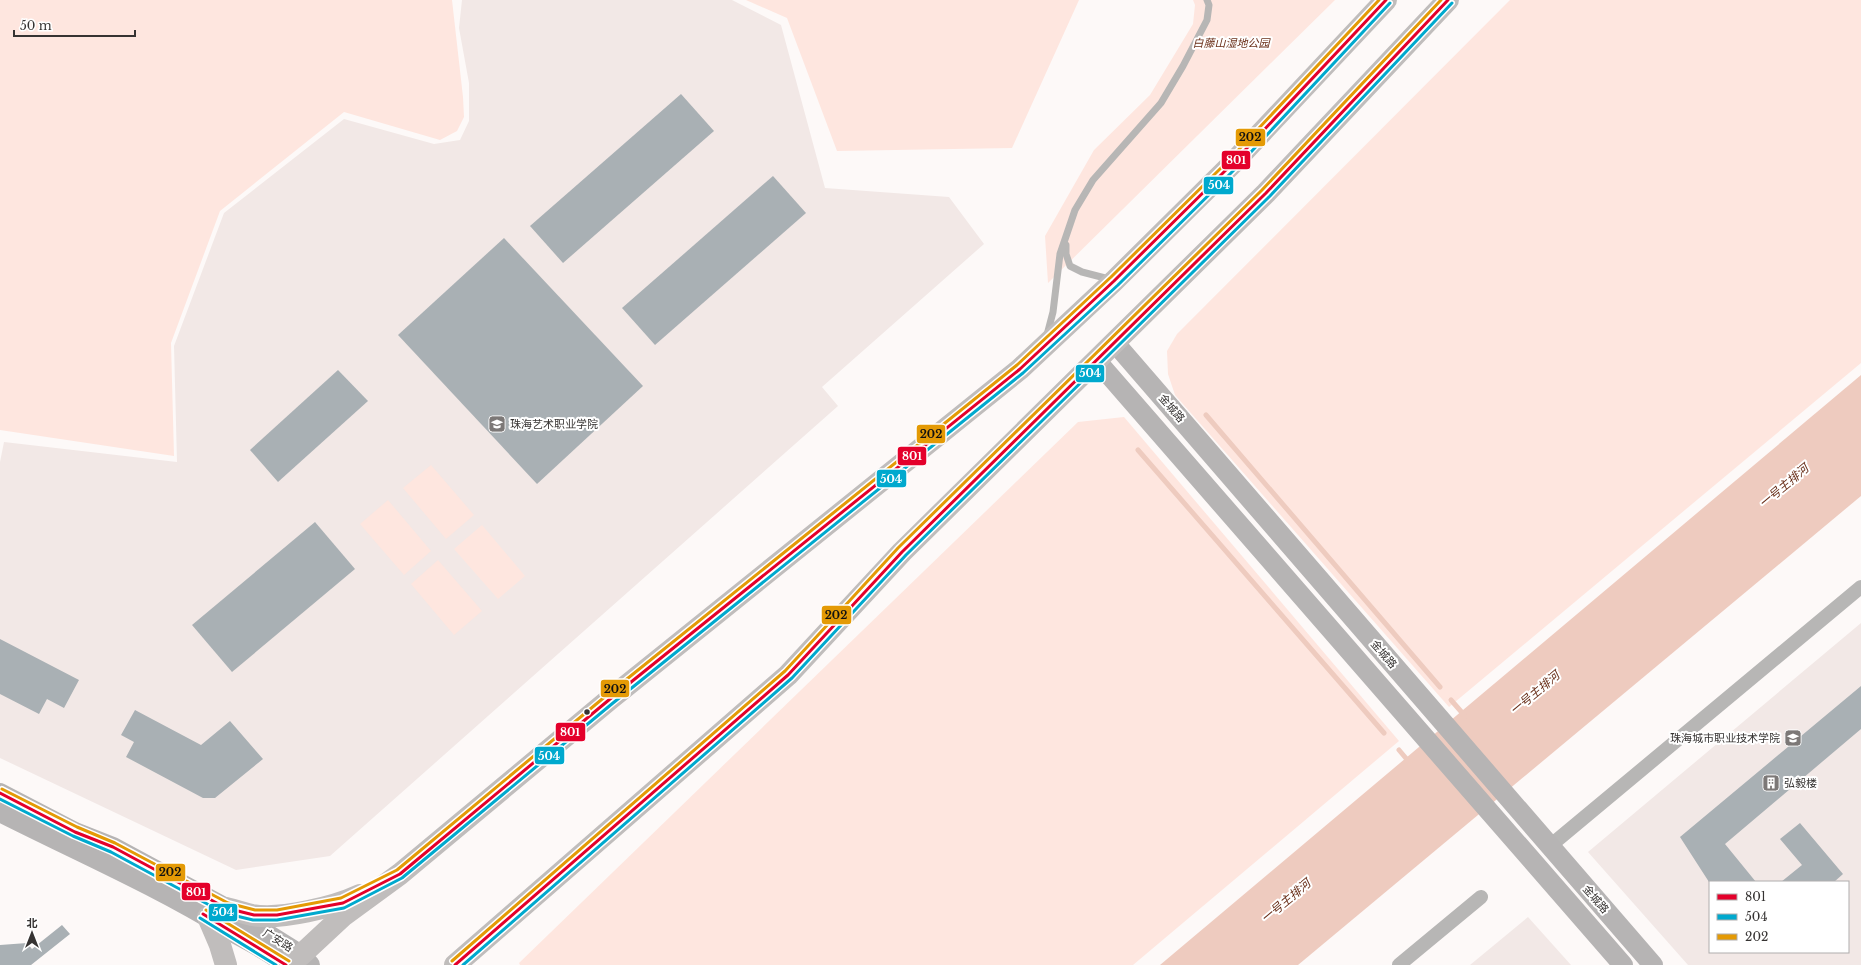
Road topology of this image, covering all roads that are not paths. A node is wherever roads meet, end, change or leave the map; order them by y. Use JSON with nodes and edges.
{"nodes":[{"id":1,"x":1208,"y":0,"type":"edge"},
{"id":2,"x":1386,"y":0,"type":"edge"},
{"id":3,"x":1448,"y":0,"type":"edge"},
{"id":4,"x":1066,"y":239,"type":"junction"},
{"id":5,"x":1114,"y":280,"type":"junction"},
{"id":6,"x":1115,"y":343,"type":"junction"},
{"id":7,"x":1045,"y":345,"type":"junction"},
{"id":8,"x":1096,"y":360,"type":"junction"},
{"id":9,"x":1861,"y":587,"type":"edge"},
{"id":10,"x":0,"y":793,"type":"edge"},
{"id":11,"x":0,"y":812,"type":"edge"},
{"id":12,"x":1536,"y":831,"type":"junction"},
{"id":13,"x":1519,"y":845,"type":"junction"},
{"id":14,"x":1550,"y":846,"type":"junction"},
{"id":15,"x":400,"y":874,"type":"junction"},
{"id":16,"x":1481,"y":897,"type":"dead end"},
{"id":17,"x":217,"y":912,"type":"junction"},
{"id":18,"x":461,"y":961,"type":"edge"},
{"id":19,"x":293,"y":963,"type":"edge"},
{"id":20,"x":226,"y":965,"type":"edge"},
{"id":21,"x":1399,"y":965,"type":"edge"},
{"id":22,"x":1623,"y":965,"type":"edge"},
{"id":23,"x":1653,"y":965,"type":"edge"}],
"edges":[{"from":1,"to":4,"type":"lane"},
{"from":2,"to":5,"type":"highway"},
{"from":3,"to":6,"type":"highway"},
{"from":4,"to":5,"type":"lane"},
{"from":4,"to":7,"type":"lane"},
{"from":5,"to":7,"type":"highway"},
{"from":6,"to":8,"type":"highway"},
{"from":6,"to":12,"type":"street","name":"金城路"},
{"from":7,"to":15,"type":"highway"},
{"from":8,"to":13,"type":"street","name":"金城路"},
{"from":8,"to":18,"type":"highway"},
{"from":9,"to":14,"type":"street"},
{"from":10,"to":17,"type":"street","name":"广安路"},
{"from":11,"to":17,"type":"street","name":"广安路"},
{"from":12,"to":13,"type":"street"},
{"from":12,"to":14,"type":"street","name":"金城路"},
{"from":13,"to":22,"type":"street","name":"金城路"},
{"from":14,"to":23,"type":"street","name":"金城路"},
{"from":15,"to":17,"type":"highway"},
{"from":15,"to":19,"type":"highway"},
{"from":16,"to":21,"type":"street"},
{"from":17,"to":19,"type":"street","name":"广安路"},
{"from":17,"to":20,"type":"highway"}]}
